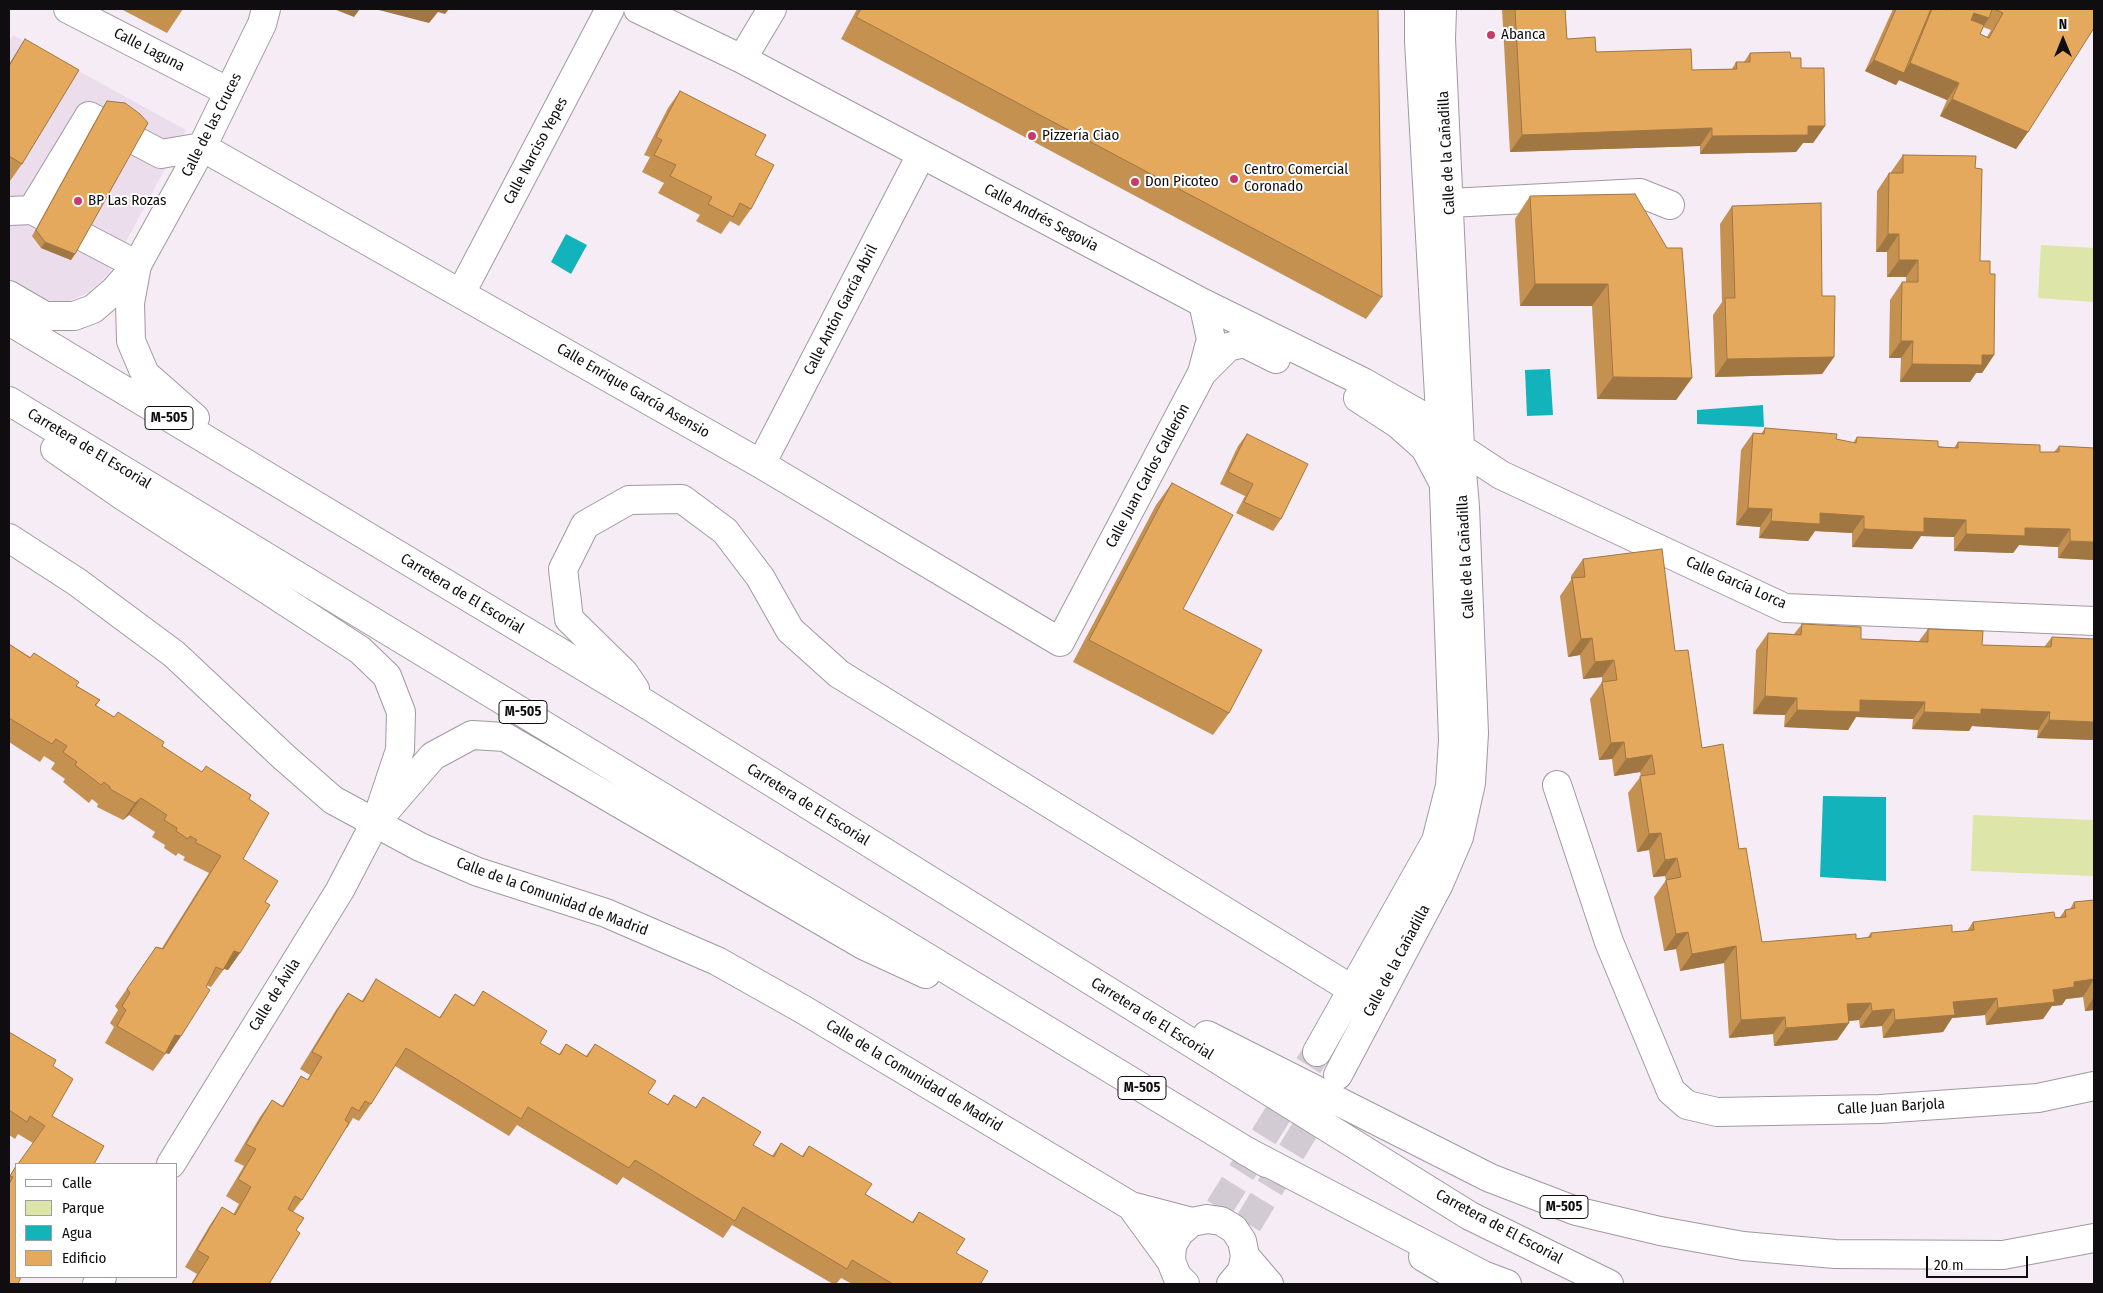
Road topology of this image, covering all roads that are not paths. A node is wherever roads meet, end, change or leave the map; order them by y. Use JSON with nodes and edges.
{"nodes":[{"id":1,"x":68,"y":9,"type":"edge"},
{"id":2,"x":266,"y":9,"type":"edge"},
{"id":3,"x":610,"y":9,"type":"edge"},
{"id":4,"x":638,"y":9,"type":"edge"},
{"id":5,"x":772,"y":9,"type":"edge"},
{"id":6,"x":1419,"y":9,"type":"edge"},
{"id":7,"x":1442,"y":9,"type":"edge"},
{"id":8,"x":742,"y":59,"type":"junction"},
{"id":9,"x":229,"y":92,"type":"junction"},
{"id":10,"x":202,"y":147,"type":"junction"},
{"id":11,"x":921,"y":155,"type":"junction"},
{"id":12,"x":1450,"y":203,"type":"junction"},
{"id":13,"x":1670,"y":205,"type":"dead end"},
{"id":14,"x":20,"y":210,"type":"edge"},
{"id":15,"x":137,"y":265,"type":"junction"},
{"id":16,"x":461,"y":293,"type":"junction"},
{"id":17,"x":9,"y":295,"type":"edge"},
{"id":18,"x":1203,"y":303,"type":"junction"},
{"id":19,"x":9,"y":321,"type":"edge"},
{"id":20,"x":1202,"y":372,"type":"junction"},
{"id":21,"x":9,"y":401,"type":"edge"},
{"id":22,"x":9,"y":416,"type":"edge"},
{"id":23,"x":1450,"y":439,"type":"junction"},
{"id":24,"x":761,"y":464,"type":"junction"},
{"id":25,"x":1445,"y":484,"type":"junction"},
{"id":26,"x":328,"y":514,"type":"junction"},
{"id":27,"x":9,"y":538,"type":"edge"},
{"id":28,"x":2094,"y":620,"type":"edge"},
{"id":29,"x":1060,"y":642,"type":"joint"},
{"id":30,"x":646,"y":704,"type":"junction"},
{"id":31,"x":1557,"y":785,"type":"dead end"},
{"id":32,"x":375,"y":823,"type":"junction"},
{"id":33,"x":1081,"y":975,"type":"junction"},
{"id":34,"x":1383,"y":986,"type":"junction"},
{"id":35,"x":1353,"y":990,"type":"junction"},
{"id":36,"x":1037,"y":1024,"type":"junction"},
{"id":37,"x":1317,"y":1052,"type":"tunnel mouth"},
{"id":38,"x":1338,"y":1075,"type":"tunnel mouth"},
{"id":39,"x":2094,"y":1086,"type":"edge"},
{"id":40,"x":1246,"y":1151,"type":"junction"},
{"id":41,"x":172,"y":1163,"type":"edge"},
{"id":42,"x":1131,"y":1206,"type":"junction"},
{"id":43,"x":1206,"y":1216,"type":"junction"},
{"id":44,"x":2094,"y":1238,"type":"edge"},
{"id":45,"x":1245,"y":1240,"type":"junction"},
{"id":46,"x":1177,"y":1276,"type":"edge"},
{"id":47,"x":1231,"y":1284,"type":"edge"},
{"id":48,"x":1269,"y":1284,"type":"edge"},
{"id":49,"x":1469,"y":1284,"type":"edge"},
{"id":50,"x":1507,"y":1284,"type":"edge"},
{"id":51,"x":1609,"y":1284,"type":"edge"}],
"edges":[{"from":1,"to":9,"type":"main road","name":"Calle Laguna"},
{"from":2,"to":9,"type":"main road","name":"Calle de las Cruces"},
{"from":3,"to":16,"type":"main road","name":"Calle Narciso Yepes"},
{"from":4,"to":8,"type":"main road","name":"Calle Andrés Segovia"},
{"from":5,"to":8,"type":"main road"},
{"from":6,"to":23,"type":"main road","name":"Calle de la Cañadilla"},
{"from":7,"to":12,"type":"main road","name":"Calle de la Cañadilla"},
{"from":8,"to":11,"type":"main road","name":"Calle Andrés Segovia"},
{"from":9,"to":10,"type":"main road","name":"Calle de las Cruces"},
{"from":10,"to":14,"type":"main road"},
{"from":10,"to":15,"type":"main road","name":"Calle de las Cruces"},
{"from":10,"to":16,"type":"main road","name":"Calle Enrique García Asensio"},
{"from":11,"to":18,"type":"main road","name":"Calle Andrés Segovia"},
{"from":11,"to":24,"type":"main road","name":"Calle Antón García Abril"},
{"from":12,"to":13,"type":"main road"},
{"from":12,"to":23,"type":"main road","name":"Calle de la Cañadilla"},
{"from":14,"to":15,"type":"main road"},
{"from":15,"to":17,"type":"main road"},
{"from":15,"to":26,"type":"main road","number":"M-505"},
{"from":16,"to":24,"type":"main road","name":"Calle Enrique García Asensio"},
{"from":18,"to":20,"type":"main road","name":"Calle Juan Carlos Calderón"},
{"from":18,"to":23,"type":"main road","name":"Calle Andrés Segovia"},
{"from":19,"to":26,"type":"main road","name":"Carretera de El Escorial","number":"M-505"},
{"from":20,"to":25,"type":"main road"},
{"from":20,"to":29,"type":"main road","name":"Calle Juan Carlos Calderón"},
{"from":21,"to":36,"type":"main road","name":"Carretera de El Escorial","number":"M-505"},
{"from":22,"to":32,"type":"main road"},
{"from":23,"to":25,"type":"main road","name":"Calle de la Cañadilla"},
{"from":23,"to":28,"type":"main road","name":"Calle García Lorca"},
{"from":23,"to":34,"type":"main road","name":"Calle de la Cañadilla"},
{"from":24,"to":29,"type":"main road","name":"Calle Enrique García Asensio"},
{"from":25,"to":35,"type":"main road","name":"Calle de la Cañadilla"},
{"from":26,"to":30,"type":"main road","name":"Carretera de El Escorial","number":"M-505"},
{"from":27,"to":32,"type":"main road","name":"Calle de la Comunidad de Madrid"},
{"from":30,"to":33,"type":"main road","name":"Carretera de El Escorial","number":"M-505"},
{"from":30,"to":35,"type":"main road","number":"M-505"},
{"from":31,"to":39,"type":"main road","name":"Calle Juan Barjola"},
{"from":32,"to":36,"type":"main road","number":"M-505"},
{"from":32,"to":41,"type":"main road","name":"Calle de Ávila"},
{"from":32,"to":42,"type":"main road","name":"Calle de la Comunidad de Madrid"},
{"from":33,"to":44,"type":"main road","number":"M-505"},
{"from":33,"to":51,"type":"main road","name":"Carretera de El Escorial","number":"M-505"},
{"from":34,"to":35,"type":"main road"},
{"from":34,"to":38,"type":"main road","name":"Calle de la Cañadilla"},
{"from":35,"to":37,"type":"main road","name":"Calle de la Cañadilla"},
{"from":36,"to":40,"type":"main road","name":"Carretera de El Escorial","number":"M-505"},
{"from":40,"to":49,"type":"main road","number":"M-505"},
{"from":40,"to":50,"type":"main road"},
{"from":42,"to":43,"type":"main road","name":"Calle de la Comunidad de Madrid"},
{"from":42,"to":46,"type":"main road","name":"Calle de la Comunidad de Madrid"},
{"from":43,"to":45,"type":"main road","name":"Calle de la Comunidad de Madrid"},
{"from":43,"to":46,"type":"main road"},
{"from":45,"to":47,"type":"main road"},
{"from":45,"to":48,"type":"main road"}]}
